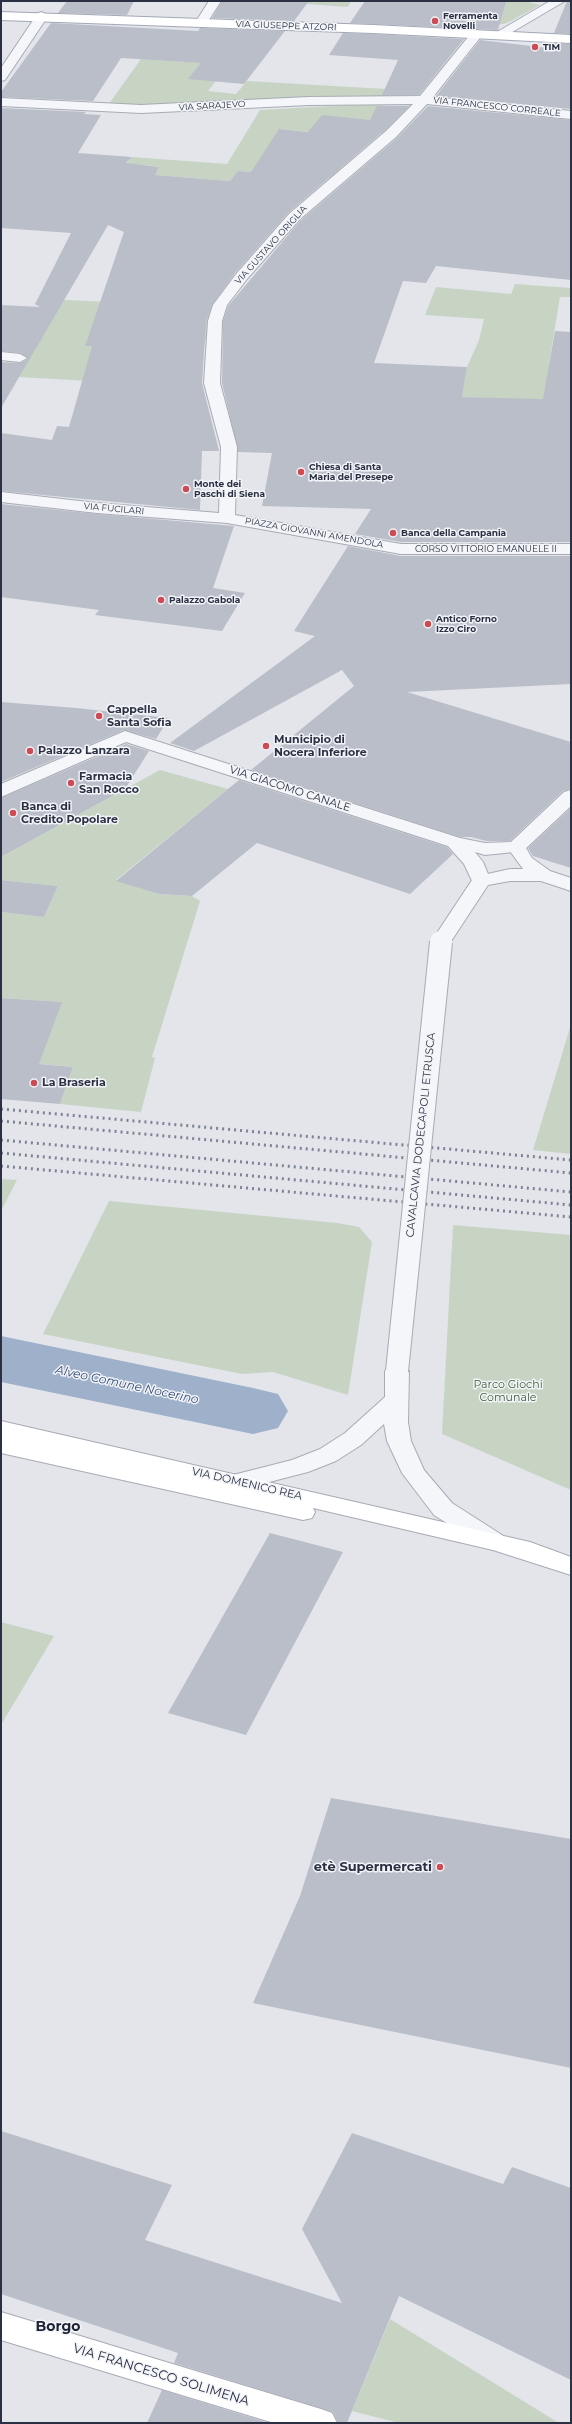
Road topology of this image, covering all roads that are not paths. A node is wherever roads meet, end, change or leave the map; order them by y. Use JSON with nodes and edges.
{"nodes":[{"id":1,"x":215,"y":1,"type":"edge"},
{"id":2,"x":559,"y":1,"type":"edge"},
{"id":3,"x":1,"y":16,"type":"edge"},
{"id":4,"x":42,"y":16,"type":"junction"},
{"id":5,"x":201,"y":23,"type":"junction"},
{"id":6,"x":477,"y":34,"type":"junction"},
{"id":7,"x":498,"y":36,"type":"junction"},
{"id":8,"x":571,"y":39,"type":"edge"},
{"id":9,"x":1,"y":78,"type":"edge"},
{"id":10,"x":424,"y":100,"type":"junction"},
{"id":11,"x":1,"y":102,"type":"edge"},
{"id":12,"x":571,"y":115,"type":"edge"},
{"id":13,"x":1,"y":356,"type":"edge"},
{"id":14,"x":20,"y":358,"type":"dead end"},
{"id":15,"x":1,"y":496,"type":"edge"},
{"id":16,"x":227,"y":518,"type":"junction"},
{"id":17,"x":401,"y":549,"type":"joint"},
{"id":18,"x":571,"y":549,"type":"edge"},
{"id":19,"x":1,"y":791,"type":"edge"},
{"id":20,"x":571,"y":796,"type":"edge"},
{"id":21,"x":455,"y":842,"type":"junction"},
{"id":22,"x":516,"y":847,"type":"junction"},
{"id":23,"x":543,"y":875,"type":"junction"},
{"id":24,"x":481,"y":881,"type":"junction"},
{"id":25,"x":571,"y":885,"type":"edge"},
{"id":26,"x":396,"y":1400,"type":"junction"},
{"id":27,"x":1,"y":1429,"type":"edge"},
{"id":28,"x":1,"y":1446,"type":"edge"},
{"id":29,"x":238,"y":1482,"type":"junction"},
{"id":30,"x":493,"y":1541,"type":"junction"},
{"id":31,"x":530,"y":1551,"type":"junction"},
{"id":32,"x":571,"y":1561,"type":"edge"},
{"id":33,"x":571,"y":1566,"type":"edge"},
{"id":34,"x":1,"y":2326,"type":"edge"},
{"id":35,"x":321,"y":2423,"type":"edge"}],
"edges":[{"from":1,"to":5,"type":"street"},
{"from":2,"to":7,"type":"street"},
{"from":3,"to":4,"type":"main road","name":"VIA GIUSEPPE ATZORI"},
{"from":4,"to":5,"type":"main road","name":"VIA GIUSEPPE ATZORI"},
{"from":4,"to":9,"type":"street"},
{"from":5,"to":6,"type":"main road","name":"VIA GIUSEPPE ATZORI"},
{"from":6,"to":7,"type":"main road","name":"VIA GIUSEPPE ATZORI"},
{"from":6,"to":10,"type":"street","name":"VIA GUSTAVO ORIGLIA"},
{"from":7,"to":8,"type":"main road","name":"VIA GIUSEPPE ATZORI"},
{"from":10,"to":11,"type":"street","name":"VIA SARAJEVO"},
{"from":10,"to":12,"type":"street","name":"VIA FRANCESCO CORREALE"},
{"from":10,"to":16,"type":"street","name":"VIA GUSTAVO ORIGLIA"},
{"from":13,"to":14,"type":"street"},
{"from":15,"to":16,"type":"street","name":"VIA FUCILARI"},
{"from":16,"to":17,"type":"street","name":"PIAZZA GIOVANNI AMENDOLA"},
{"from":17,"to":18,"type":"street","name":"CORSO VITTORIO EMANUELE II"},
{"from":19,"to":21,"type":"street","name":"VIA GIACOMO CANALE"},
{"from":20,"to":22,"type":"street"},
{"from":21,"to":22,"type":"street","name":"VIA GIACOMO CANALE"},
{"from":21,"to":24,"type":"street"},
{"from":22,"to":23,"type":"street"},
{"from":23,"to":24,"type":"street"},
{"from":23,"to":25,"type":"street"},
{"from":24,"to":26,"type":"street","name":"CAVALCAVIA DODECAPOLI ETRUSCA","bridge":true},
{"from":26,"to":29,"type":"street"},
{"from":26,"to":30,"type":"street","name":"CAVALCAVIA DODECAPOLI ETRUSCA"},
{"from":27,"to":29,"type":"main road","name":"VIA DOMENICO REA"},
{"from":28,"to":30,"type":"main road","name":"VIA DOMENICO REA"},
{"from":29,"to":30,"type":"main road","name":"VIA DOMENICO REA"},
{"from":30,"to":31,"type":"main road","name":"VIA DOMENICO REA"},
{"from":31,"to":32,"type":"street"},
{"from":31,"to":33,"type":"main road","name":"VIA DOMENICO REA"},
{"from":34,"to":35,"type":"main road","name":"VIA FRANCESCO SOLIMENA"}]}
